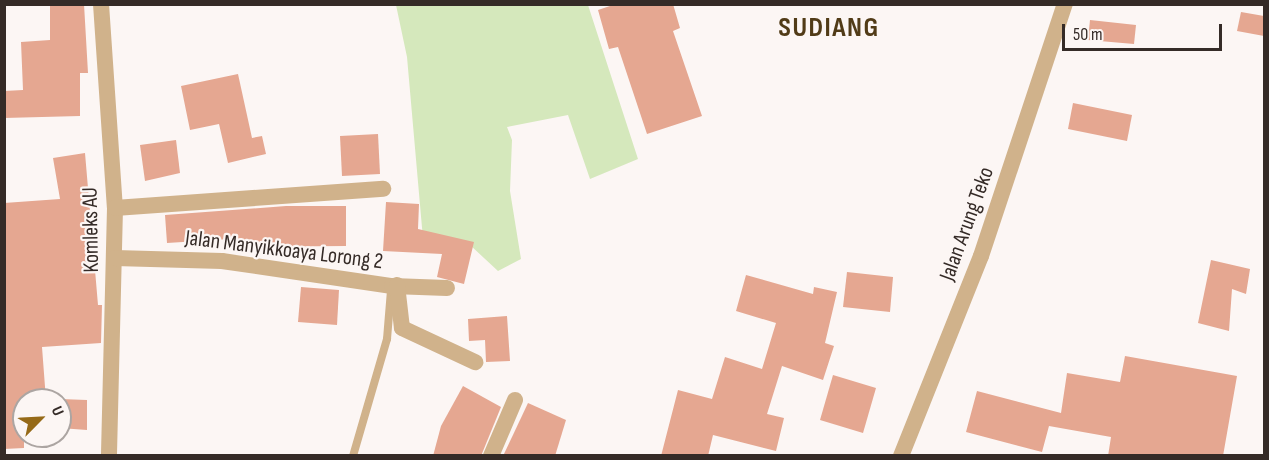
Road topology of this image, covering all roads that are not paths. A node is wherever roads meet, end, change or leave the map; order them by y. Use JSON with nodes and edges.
{"nodes":[{"id":1,"x":101,"y":4,"type":"edge"},
{"id":2,"x":1065,"y":4,"type":"edge"},
{"id":3,"x":383,"y":189,"type":"dead end"},
{"id":4,"x":115,"y":208,"type":"junction"},
{"id":5,"x":115,"y":258,"type":"junction"},
{"id":6,"x":394,"y":285,"type":"junction"},
{"id":7,"x":447,"y":288,"type":"dead end"},
{"id":8,"x":474,"y":362,"type":"dead end"},
{"id":9,"x":515,"y":400,"type":"dead end"},
{"id":10,"x":109,"y":456,"type":"edge"},
{"id":11,"x":353,"y":456,"type":"edge"},
{"id":12,"x":491,"y":456,"type":"edge"},
{"id":13,"x":902,"y":456,"type":"edge"}],
"edges":[{"from":1,"to":4,"type":"street","name":"Komleks AU"},
{"from":2,"to":13,"type":"street","name":"Jalan Arung Teko"},
{"from":3,"to":4,"type":"street"},
{"from":4,"to":5,"type":"street","name":"Komleks AU"},
{"from":5,"to":6,"type":"street","name":"Jalan Manyikkoaya Lorong 2"},
{"from":5,"to":10,"type":"street","name":"Komleks AU"},
{"from":6,"to":7,"type":"street","name":"Jalan Manyikkoaya Lorong 2"},
{"from":6,"to":8,"type":"street"},
{"from":6,"to":11,"type":"lane"},
{"from":9,"to":12,"type":"street"}]}
